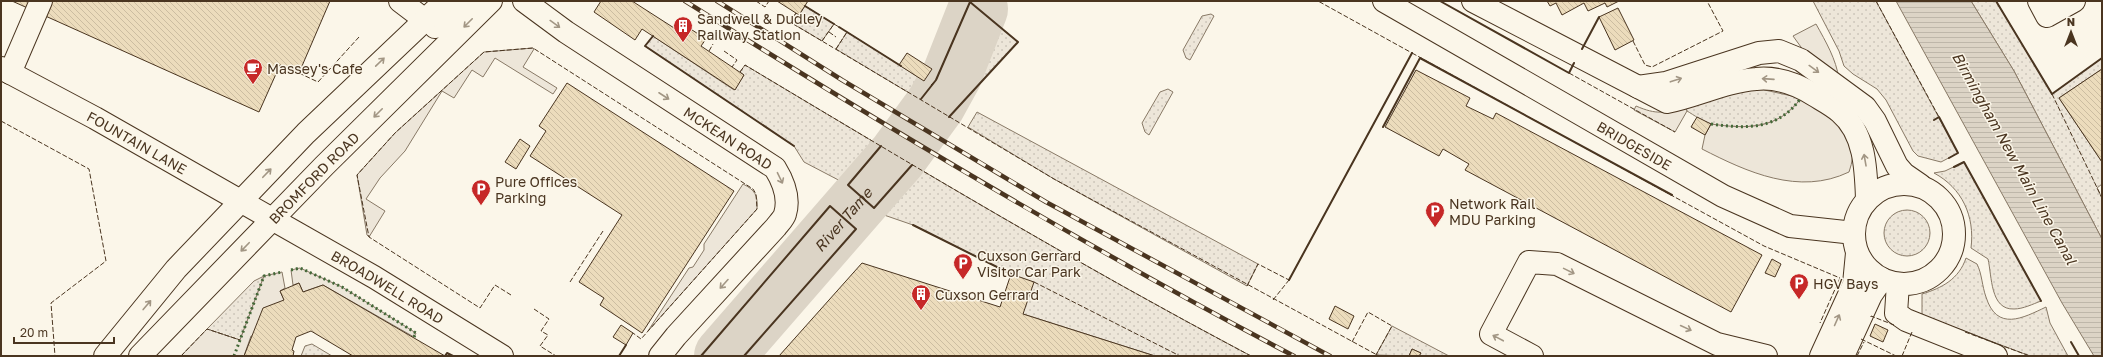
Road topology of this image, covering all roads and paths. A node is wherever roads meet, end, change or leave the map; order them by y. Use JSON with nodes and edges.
{"nodes":[{"id":1,"x":41,"y":1,"type":"edge"},
{"id":2,"x":400,"y":1,"type":"edge"},
{"id":3,"x":445,"y":1,"type":"edge"},
{"id":4,"x":466,"y":1,"type":"edge"},
{"id":5,"x":491,"y":1,"type":"edge"},
{"id":6,"x":524,"y":1,"type":"edge"},
{"id":7,"x":1384,"y":1,"type":"edge"},
{"id":8,"x":1473,"y":1,"type":"edge"},
{"id":9,"x":2039,"y":1,"type":"edge"},
{"id":10,"x":2074,"y":1,"type":"edge"},
{"id":11,"x":420,"y":24,"type":"junction"},
{"id":12,"x":6,"y":70,"type":"edge"},
{"id":13,"x":1638,"y":87,"type":"junction"},
{"id":14,"x":1920,"y":185,"type":"junction"},
{"id":15,"x":1868,"y":199,"type":"junction"},
{"id":16,"x":240,"y":201,"type":"junction"},
{"id":17,"x":272,"y":219,"type":"junction"},
{"id":18,"x":1855,"y":243,"type":"junction"},
{"id":19,"x":1890,"y":282,"type":"junction"},
{"id":20,"x":674,"y":346,"type":"edge"},
{"id":21,"x":105,"y":356,"type":"edge"},
{"id":22,"x":140,"y":356,"type":"edge"},
{"id":23,"x":502,"y":356,"type":"edge"},
{"id":24,"x":660,"y":356,"type":"edge"},
{"id":25,"x":1532,"y":356,"type":"edge"},
{"id":26,"x":1766,"y":356,"type":"edge"},
{"id":27,"x":1821,"y":356,"type":"edge"},
{"id":28,"x":1842,"y":356,"type":"edge"},
{"id":29,"x":1996,"y":356,"type":"edge"}],
"edges":[{"from":1,"to":12,"type":"street"},
{"from":2,"to":11,"type":"street"},
{"from":3,"to":11,"type":"street"},
{"from":4,"to":11,"type":"street"},
{"from":5,"to":17,"type":"street","name":"BROMFORD ROAD","one_way":true},
{"from":6,"to":20,"type":"street","name":"MCKEAN ROAD","one_way":true},
{"from":7,"to":18,"type":"street","name":"BRIDGESIDE"},
{"from":8,"to":13,"type":"street"},
{"from":9,"to":10,"type":"street"},
{"from":16,"to":11,"type":"street","one_way":true},
{"from":12,"to":16,"type":"street","name":"FOUNTAIN LANE"},
{"from":13,"to":14,"type":"street","one_way":true},
{"from":15,"to":13,"type":"street","one_way":true},
{"from":14,"to":15,"type":"street"},
{"from":14,"to":19,"type":"street"},
{"from":15,"to":18,"type":"street"},
{"from":16,"to":17,"type":"street","name":"FOUNTAIN LANE"},
{"from":21,"to":16,"type":"street","one_way":true},
{"from":17,"to":22,"type":"street","name":"BROMFORD ROAD","one_way":true},
{"from":17,"to":23,"type":"street","name":"BROADWELL ROAD"},
{"from":18,"to":19,"type":"street"},
{"from":27,"to":18,"type":"street","one_way":true},
{"from":19,"to":28,"type":"street"},
{"from":19,"to":29,"type":"street"},
{"from":20,"to":24,"type":"street","name":"MCKEAN ROAD"},
{"from":25,"to":26,"type":"street","one_way":true}]}
